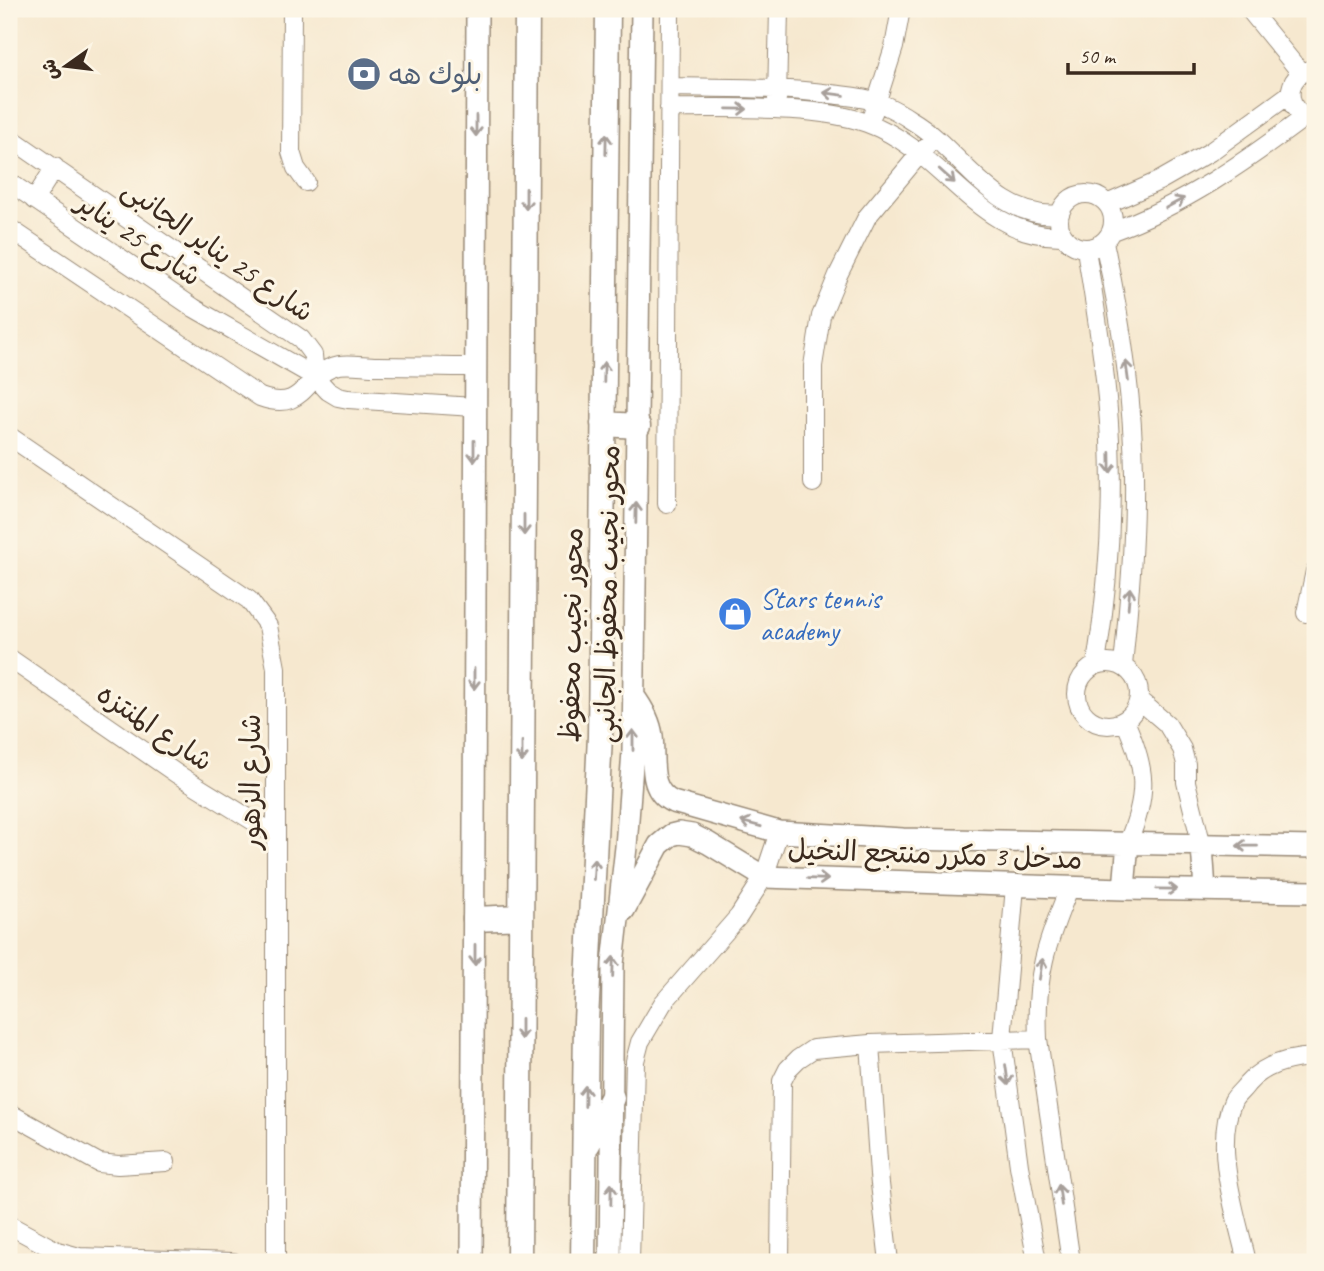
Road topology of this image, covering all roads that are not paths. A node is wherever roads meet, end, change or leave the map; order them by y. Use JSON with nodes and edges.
{"nodes":[{"id":1,"x":292,"y":9,"type":"edge"},
{"id":2,"x":477,"y":9,"type":"edge"},
{"id":3,"x":527,"y":9,"type":"edge"},
{"id":4,"x":608,"y":9,"type":"edge"},
{"id":5,"x":642,"y":9,"type":"edge"},
{"id":6,"x":670,"y":9,"type":"edge"},
{"id":7,"x":779,"y":9,"type":"edge"},
{"id":8,"x":901,"y":9,"type":"edge"},
{"id":9,"x":1249,"y":9,"type":"edge"},
{"id":10,"x":1308,"y":71,"type":"edge"},
{"id":11,"x":670,"y":87,"type":"junction"},
{"id":12,"x":778,"y":89,"type":"junction"},
{"id":13,"x":1290,"y":94,"type":"junction"},
{"id":14,"x":877,"y":102,"type":"junction"},
{"id":15,"x":669,"y":108,"type":"junction"},
{"id":16,"x":777,"y":110,"type":"junction"},
{"id":17,"x":1310,"y":118,"type":"edge"},
{"id":18,"x":868,"y":124,"type":"junction"},
{"id":19,"x":934,"y":136,"type":"junction"},
{"id":20,"x":9,"y":137,"type":"edge"},
{"id":21,"x":921,"y":153,"type":"junction"},
{"id":22,"x":55,"y":167,"type":"junction"},
{"id":23,"x":306,"y":182,"type":"dead end"},
{"id":24,"x":9,"y":183,"type":"edge"},
{"id":25,"x":34,"y":200,"type":"junction"},
{"id":26,"x":1107,"y":204,"type":"junction"},
{"id":27,"x":1060,"y":214,"type":"junction"},
{"id":28,"x":9,"y":228,"type":"edge"},
{"id":29,"x":1062,"y":236,"type":"junction"},
{"id":30,"x":1108,"y":237,"type":"junction"},
{"id":31,"x":1086,"y":249,"type":"junction"},
{"id":32,"x":474,"y":367,"type":"junction"},
{"id":33,"x":315,"y":377,"type":"junction"},
{"id":34,"x":474,"y":407,"type":"junction"},
{"id":35,"x":603,"y":424,"type":"junction"},
{"id":36,"x":638,"y":426,"type":"junction"},
{"id":37,"x":9,"y":436,"type":"edge"},
{"id":38,"x":813,"y":484,"type":"dead end"},
{"id":39,"x":667,"y":504,"type":"dead end"},
{"id":40,"x":1315,"y":571,"type":"edge"},
{"id":41,"x":1306,"y":613,"type":"dead end"},
{"id":42,"x":9,"y":658,"type":"edge"},
{"id":43,"x":1096,"y":664,"type":"junction"},
{"id":44,"x":1123,"y":666,"type":"junction"},
{"id":45,"x":633,"y":695,"type":"junction"},
{"id":46,"x":1139,"y":700,"type":"junction"},
{"id":47,"x":1125,"y":721,"type":"junction"},
{"id":48,"x":779,"y":832,"type":"junction"},
{"id":49,"x":276,"y":835,"type":"junction"},
{"id":50,"x":1128,"y":842,"type":"junction"},
{"id":51,"x":1202,"y":846,"type":"junction"},
{"id":52,"x":1315,"y":847,"type":"edge"},
{"id":53,"x":764,"y":877,"type":"junction"},
{"id":54,"x":1015,"y":886,"type":"junction"},
{"id":55,"x":1070,"y":886,"type":"junction"},
{"id":56,"x":1125,"y":889,"type":"junction"},
{"id":57,"x":1205,"y":890,"type":"junction"},
{"id":58,"x":1315,"y":892,"type":"edge"},
{"id":59,"x":521,"y":917,"type":"junction"},
{"id":60,"x":475,"y":919,"type":"junction"},
{"id":61,"x":616,"y":924,"type":"junction"},
{"id":62,"x":1002,"y":1039,"type":"junction"},
{"id":63,"x":1038,"y":1039,"type":"junction"},
{"id":64,"x":870,"y":1044,"type":"junction"},
{"id":65,"x":1315,"y":1057,"type":"edge"},
{"id":66,"x":612,"y":1097,"type":"junction"},
{"id":67,"x":9,"y":1113,"type":"edge"},
{"id":68,"x":585,"y":1151,"type":"junction"},
{"id":69,"x":166,"y":1162,"type":"dead end"},
{"id":70,"x":9,"y":1225,"type":"edge"},
{"id":71,"x":233,"y":1262,"type":"edge"},
{"id":72,"x":276,"y":1262,"type":"edge"},
{"id":73,"x":472,"y":1262,"type":"edge"},
{"id":74,"x":519,"y":1262,"type":"edge"},
{"id":75,"x":583,"y":1262,"type":"edge"},
{"id":76,"x":610,"y":1262,"type":"edge"},
{"id":77,"x":630,"y":1262,"type":"edge"},
{"id":78,"x":780,"y":1262,"type":"edge"},
{"id":79,"x":889,"y":1262,"type":"edge"},
{"id":80,"x":1037,"y":1262,"type":"edge"},
{"id":81,"x":1071,"y":1262,"type":"edge"},
{"id":82,"x":1247,"y":1262,"type":"edge"}],
"edges":[{"from":1,"to":23,"type":"street"},
{"from":2,"to":32,"type":"street","one_way":true},
{"from":3,"to":59,"type":"main road","name":"محور نجيب محفوظ","one_way":true},
{"from":35,"to":4,"type":"main road","name":"محور نجيب محفوظ","one_way":true},
{"from":5,"to":36,"type":"street","name":"محور نجيب محفوظ الجانبى"},
{"from":6,"to":11,"type":"street"},
{"from":7,"to":12,"type":"street"},
{"from":8,"to":14,"type":"street"},
{"from":9,"to":10,"type":"street"},
{"from":10,"to":13,"type":"street"},
{"from":11,"to":12,"type":"street"},
{"from":11,"to":15,"type":"street"},
{"from":14,"to":12,"type":"street","one_way":true},
{"from":12,"to":16,"type":"street"},
{"from":13,"to":17,"type":"street"},
{"from":13,"to":26,"type":"street"},
{"from":14,"to":18,"type":"street"},
{"from":14,"to":19,"type":"street"},
{"from":15,"to":16,"type":"street","one_way":true},
{"from":15,"to":39,"type":"street"},
{"from":16,"to":18,"type":"street"},
{"from":30,"to":17,"type":"street","one_way":true},
{"from":18,"to":21,"type":"street"},
{"from":19,"to":21,"type":"street"},
{"from":19,"to":27,"type":"street"},
{"from":20,"to":22,"type":"street","name":"شارع 25 يناير الجانبى"},
{"from":21,"to":29,"type":"street","one_way":true},
{"from":21,"to":38,"type":"street"},
{"from":22,"to":25,"type":"street"},
{"from":22,"to":33,"type":"street","name":"شارع 25 يناير الجانبى"},
{"from":24,"to":25,"type":"street","name":"شارع 25 يناير"},
{"from":25,"to":33,"type":"street","name":"شارع 25 يناير"},
{"from":26,"to":27,"type":"street"},
{"from":26,"to":30,"type":"street"},
{"from":27,"to":29,"type":"street"},
{"from":28,"to":33,"type":"street"},
{"from":29,"to":31,"type":"street"},
{"from":30,"to":31,"type":"street"},
{"from":44,"to":30,"type":"street","one_way":true},
{"from":31,"to":43,"type":"street","one_way":true},
{"from":32,"to":33,"type":"street"},
{"from":32,"to":34,"type":"street"},
{"from":33,"to":34,"type":"street","name":"شارع 25 يناير"},
{"from":34,"to":60,"type":"street","one_way":true},
{"from":35,"to":36,"type":"main road"},
{"from":68,"to":35,"type":"main road","name":"محور نجيب محفوظ","one_way":true},
{"from":45,"to":36,"type":"street","name":"محور نجيب محفوظ الجانبى","one_way":true},
{"from":37,"to":49,"type":"street","name":"شارع الزهور"},
{"from":40,"to":41,"type":"street"},
{"from":42,"to":49,"type":"street","name":"شارع المنتزه"},
{"from":43,"to":44,"type":"street"},
{"from":43,"to":47,"type":"street"},
{"from":44,"to":46,"type":"street"},
{"from":48,"to":45,"type":"street","one_way":true},
{"from":61,"to":45,"type":"street","name":"محور نجيب محفوظ الجانبى","one_way":true},
{"from":46,"to":47,"type":"street"},
{"from":46,"to":51,"type":"street"},
{"from":47,"to":50,"type":"street"},
{"from":48,"to":50,"type":"street"},
{"from":48,"to":53,"type":"street"},
{"from":49,"to":72,"type":"street","name":"شارع الزهور"},
{"from":50,"to":51,"type":"street"},
{"from":50,"to":56,"type":"street"},
{"from":52,"to":51,"type":"street","one_way":true},
{"from":51,"to":57,"type":"street"},
{"from":53,"to":54,"type":"street","name":"مدخل 3 مكرر منتجع النخيل","one_way":true},
{"from":53,"to":61,"type":"street","name":"مدخل 3 مكرر منتجع النخيل"},
{"from":53,"to":77,"type":"street"},
{"from":54,"to":55,"type":"street","name":"مدخل 3 مكرر منتجع النخيل"},
{"from":54,"to":62,"type":"street"},
{"from":55,"to":56,"type":"street","name":"مدخل 3 مكرر منتجع النخيل"},
{"from":63,"to":55,"type":"street","one_way":true},
{"from":56,"to":57,"type":"street","name":"مدخل 3 مكرر منتجع النخيل","one_way":true},
{"from":57,"to":58,"type":"street","name":"مدخل 3 مكرر منتجع النخيل"},
{"from":59,"to":60,"type":"main road"},
{"from":59,"to":74,"type":"main road","name":"محور نجيب محفوظ","one_way":true},
{"from":60,"to":73,"type":"street","one_way":true},
{"from":66,"to":61,"type":"street","name":"محور نجيب محفوظ الجانبى","one_way":true},
{"from":62,"to":63,"type":"street"},
{"from":62,"to":64,"type":"street"},
{"from":62,"to":80,"type":"street","one_way":true},
{"from":81,"to":63,"type":"street","one_way":true},
{"from":64,"to":78,"type":"street"},
{"from":64,"to":79,"type":"street"},
{"from":65,"to":82,"type":"street"},
{"from":66,"to":68,"type":"main road"},
{"from":76,"to":66,"type":"street","name":"محور نجيب محفوظ الجانبى","one_way":true},
{"from":67,"to":69,"type":"street"},
{"from":68,"to":75,"type":"main road","name":"محور نجيب محفوظ"},
{"from":70,"to":71,"type":"street"}]}
